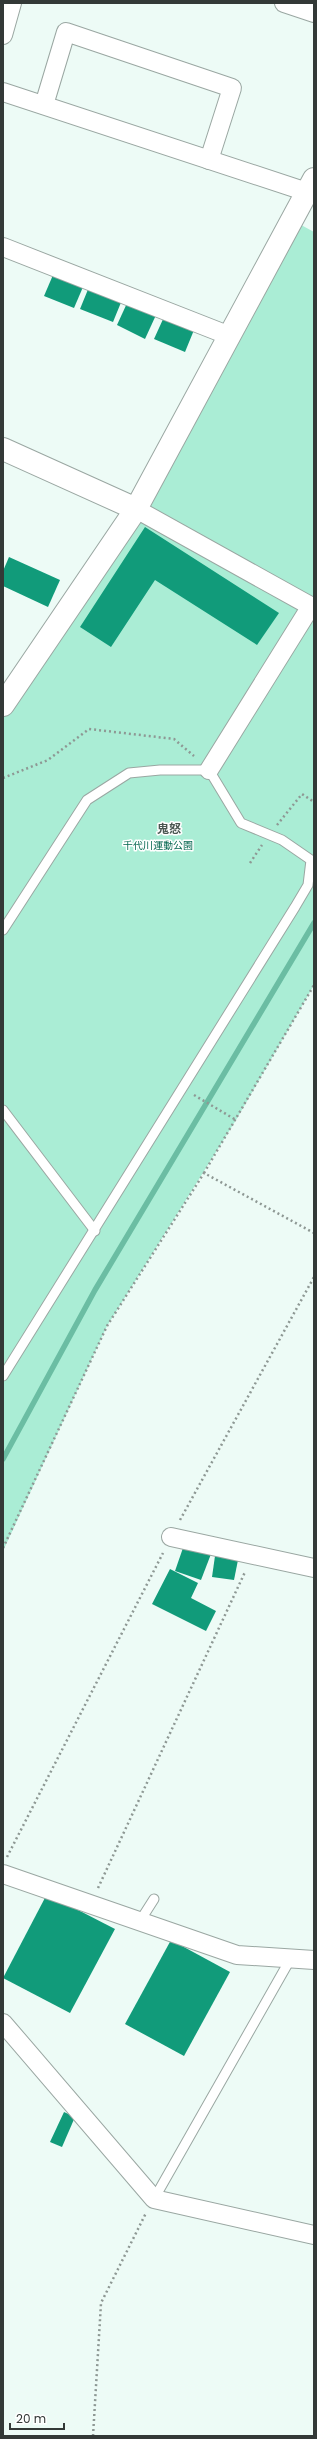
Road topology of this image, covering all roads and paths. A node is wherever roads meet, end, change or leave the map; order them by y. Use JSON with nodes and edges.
{"nodes":[{"id":1,"x":12,"y":3,"type":"edge"},
{"id":2,"x":284,"y":3,"type":"edge"},
{"id":3,"x":314,"y":13,"type":"edge"},
{"id":4,"x":3,"y":36,"type":"edge"},
{"id":5,"x":3,"y":92,"type":"edge"},
{"id":6,"x":44,"y":106,"type":"junction"},
{"id":7,"x":208,"y":160,"type":"junction"},
{"id":8,"x":310,"y":185,"type":"edge"},
{"id":9,"x":3,"y":247,"type":"edge"},
{"id":10,"x":230,"y":336,"type":"junction"},
{"id":11,"x":3,"y":449,"type":"edge"},
{"id":12,"x":136,"y":508,"type":"junction"},
{"id":13,"x":313,"y":607,"type":"edge"},
{"id":14,"x":3,"y":706,"type":"edge"},
{"id":15,"x":209,"y":770,"type":"junction"},
{"id":16,"x":3,"y":778,"type":"edge"},
{"id":17,"x":3,"y":930,"type":"edge"},
{"id":18,"x":314,"y":985,"type":"edge"},
{"id":19,"x":183,"y":1088,"type":"junction"},
{"id":20,"x":3,"y":1110,"type":"edge"},
{"id":21,"x":236,"y":1120,"type":"junction"},
{"id":22,"x":204,"y":1174,"type":"junction"},
{"id":23,"x":95,"y":1231,"type":"junction"},
{"id":24,"x":314,"y":1233,"type":"edge"},
{"id":25,"x":314,"y":1277,"type":"edge"},
{"id":26,"x":3,"y":1376,"type":"edge"},
{"id":27,"x":171,"y":1538,"type":"junction"},
{"id":28,"x":3,"y":1548,"type":"edge"},
{"id":29,"x":253,"y":1555,"type":"junction"},
{"id":30,"x":314,"y":1568,"type":"edge"},
{"id":31,"x":5,"y":1866,"type":"edge"},
{"id":32,"x":154,"y":1899,"type":"dead end"},
{"id":33,"x":91,"y":1904,"type":"junction"},
{"id":34,"x":140,"y":1921,"type":"junction"},
{"id":35,"x":291,"y":1958,"type":"junction"},
{"id":36,"x":314,"y":1960,"type":"edge"},
{"id":37,"x":3,"y":2023,"type":"edge"},
{"id":38,"x":154,"y":2198,"type":"junction"},
{"id":39,"x":314,"y":2234,"type":"edge"},
{"id":40,"x":93,"y":2436,"type":"edge"}],
"edges":[{"from":1,"to":4,"type":"street"},
{"from":2,"to":3,"type":"street"},
{"from":5,"to":6,"type":"street"},
{"from":6,"to":7,"type":"street"},
{"from":6,"to":7,"type":"street"},
{"from":7,"to":8,"type":"street"},
{"from":8,"to":10,"type":"street"},
{"from":9,"to":10,"type":"street"},
{"from":10,"to":12,"type":"street"},
{"from":11,"to":12,"type":"street"},
{"from":12,"to":13,"type":"street"},
{"from":12,"to":14,"type":"street"},
{"from":13,"to":15,"type":"street"},
{"from":15,"to":16,"type":"path"},
{"from":15,"to":17,"type":"lane"},
{"from":15,"to":19,"type":"lane"},
{"from":18,"to":21,"type":"path"},
{"from":19,"to":21,"type":"path"},
{"from":19,"to":23,"type":"lane"},
{"from":20,"to":23,"type":"lane"},
{"from":21,"to":22,"type":"path"},
{"from":22,"to":24,"type":"path"},
{"from":22,"to":28,"type":"path"},
{"from":23,"to":26,"type":"lane"},
{"from":25,"to":27,"type":"path"},
{"from":27,"to":29,"type":"street"},
{"from":27,"to":31,"type":"path"},
{"from":29,"to":30,"type":"street"},
{"from":29,"to":33,"type":"path"},
{"from":31,"to":33,"type":"street"},
{"from":32,"to":34,"type":"lane"},
{"from":33,"to":34,"type":"street"},
{"from":34,"to":35,"type":"street"},
{"from":35,"to":36,"type":"street"},
{"from":35,"to":38,"type":"lane"},
{"from":37,"to":38,"type":"street"},
{"from":38,"to":39,"type":"street"},
{"from":38,"to":40,"type":"path"}]}
